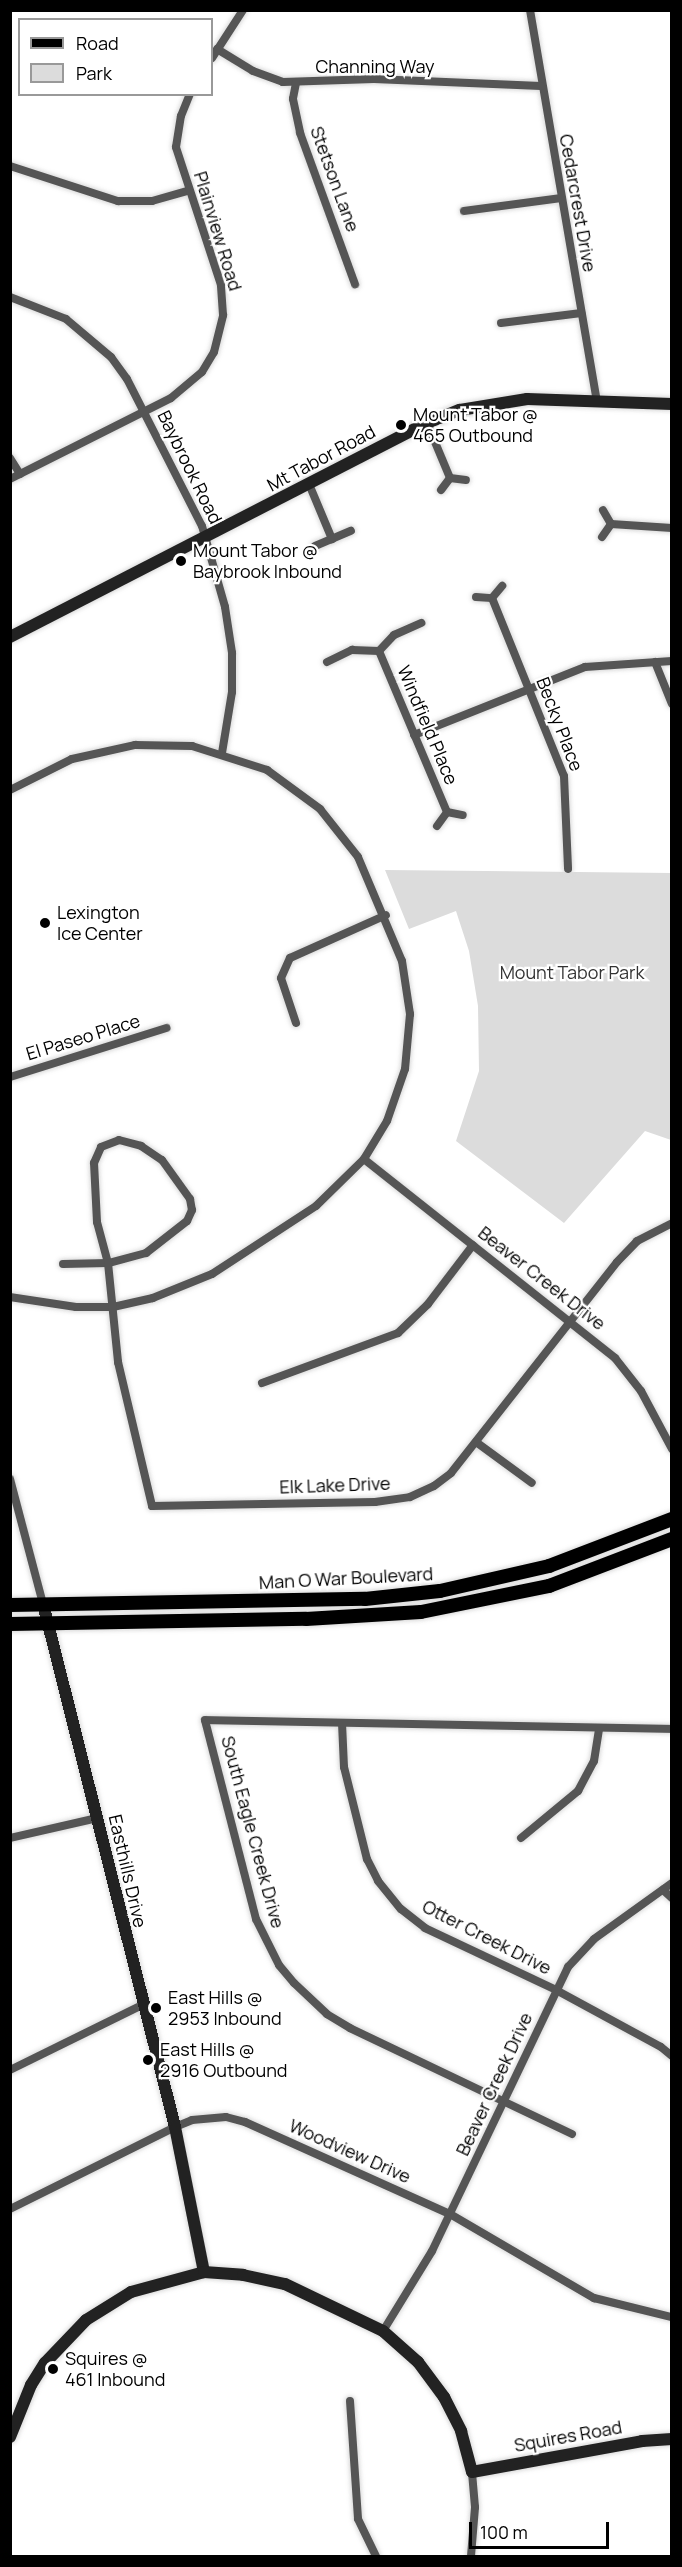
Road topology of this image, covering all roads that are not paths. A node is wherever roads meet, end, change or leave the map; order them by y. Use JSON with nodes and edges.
{"nodes":[{"id":1,"x":243,"y":10,"type":"edge"},
{"id":2,"x":530,"y":10,"type":"edge"},
{"id":3,"x":217,"y":49,"type":"junction"},
{"id":4,"x":213,"y":56,"type":"edge"},
{"id":5,"x":296,"y":83,"type":"junction"},
{"id":6,"x":541,"y":86,"type":"junction"},
{"id":7,"x":189,"y":96,"type":"edge"},
{"id":8,"x":10,"y":166,"type":"edge"},
{"id":9,"x":188,"y":191,"type":"junction"},
{"id":10,"x":561,"y":198,"type":"junction"},
{"id":11,"x":464,"y":211,"type":"dead end"},
{"id":12,"x":355,"y":284,"type":"dead end"},
{"id":13,"x":10,"y":297,"type":"edge"},
{"id":14,"x":581,"y":313,"type":"junction"},
{"id":15,"x":501,"y":323,"type":"dead end"},
{"id":16,"x":597,"y":401,"type":"junction"},
{"id":17,"x":672,"y":404,"type":"edge"},
{"id":18,"x":145,"y":412,"type":"junction"},
{"id":19,"x":427,"y":423,"type":"junction"},
{"id":20,"x":10,"y":458,"type":"edge"},
{"id":21,"x":20,"y":474,"type":"junction"},
{"id":22,"x":450,"y":478,"type":"junction"},
{"id":23,"x":10,"y":479,"type":"edge"},
{"id":24,"x":466,"y":480,"type":"dead end"},
{"id":25,"x":309,"y":484,"type":"junction"},
{"id":26,"x":441,"y":490,"type":"dead end"},
{"id":27,"x":603,"y":510,"type":"dead end"},
{"id":28,"x":610,"y":524,"type":"junction"},
{"id":29,"x":672,"y":528,"type":"edge"},
{"id":30,"x":351,"y":531,"type":"dead end"},
{"id":31,"x":602,"y":537,"type":"dead end"},
{"id":32,"x":333,"y":538,"type":"junction"},
{"id":33,"x":207,"y":539,"type":"junction"},
{"id":34,"x":315,"y":546,"type":"dead end"},
{"id":35,"x":502,"y":586,"type":"dead end"},
{"id":36,"x":476,"y":597,"type":"dead end"},
{"id":37,"x":492,"y":598,"type":"junction"},
{"id":38,"x":421,"y":623,"type":"dead end"},
{"id":39,"x":10,"y":637,"type":"edge"},
{"id":40,"x":379,"y":651,"type":"junction"},
{"id":41,"x":672,"y":661,"type":"edge"},
{"id":42,"x":327,"y":662,"type":"dead end"},
{"id":43,"x":655,"y":662,"type":"junction"},
{"id":44,"x":529,"y":689,"type":"junction"},
{"id":45,"x":672,"y":704,"type":"edge"},
{"id":46,"x":414,"y":735,"type":"junction"},
{"id":47,"x":222,"y":753,"type":"junction"},
{"id":48,"x":10,"y":790,"type":"edge"},
{"id":49,"x":447,"y":812,"type":"junction"},
{"id":50,"x":463,"y":815,"type":"dead end"},
{"id":51,"x":437,"y":826,"type":"dead end"},
{"id":52,"x":568,"y":869,"type":"dead end"},
{"id":53,"x":386,"y":915,"type":"junction"},
{"id":54,"x":296,"y":1023,"type":"dead end"},
{"id":55,"x":166,"y":1028,"type":"dead end"},
{"id":56,"x":10,"y":1077,"type":"edge"},
{"id":57,"x":364,"y":1159,"type":"junction"},
{"id":58,"x":672,"y":1223,"type":"edge"},
{"id":59,"x":473,"y":1245,"type":"junction"},
{"id":60,"x":108,"y":1263,"type":"junction"},
{"id":61,"x":63,"y":1264,"type":"dead end"},
{"id":62,"x":10,"y":1297,"type":"edge"},
{"id":63,"x":113,"y":1307,"type":"junction"},
{"id":64,"x":571,"y":1322,"type":"junction"},
{"id":65,"x":262,"y":1383,"type":"dead end"},
{"id":66,"x":476,"y":1442,"type":"junction"},
{"id":67,"x":672,"y":1449,"type":"edge"},
{"id":68,"x":10,"y":1479,"type":"edge"},
{"id":69,"x":532,"y":1483,"type":"dead end"},
{"id":70,"x":12,"y":1489,"type":"edge"},
{"id":71,"x":672,"y":1519,"type":"edge"},
{"id":72,"x":672,"y":1539,"type":"edge"},
{"id":73,"x":43,"y":1604,"type":"junction"},
{"id":74,"x":10,"y":1605,"type":"edge"},
{"id":75,"x":10,"y":1624,"type":"edge"},
{"id":76,"x":48,"y":1624,"type":"junction"},
{"id":77,"x":342,"y":1723,"type":"junction"},
{"id":78,"x":599,"y":1728,"type":"junction"},
{"id":79,"x":672,"y":1729,"type":"edge"},
{"id":80,"x":97,"y":1818,"type":"junction"},
{"id":81,"x":10,"y":1838,"type":"edge"},
{"id":82,"x":521,"y":1838,"type":"dead end"},
{"id":83,"x":672,"y":1883,"type":"edge"},
{"id":84,"x":663,"y":1890,"type":"junction"},
{"id":85,"x":672,"y":1898,"type":"edge"},
{"id":86,"x":556,"y":1990,"type":"junction"},
{"id":87,"x":142,"y":2005,"type":"junction"},
{"id":88,"x":672,"y":2056,"type":"edge"},
{"id":89,"x":10,"y":2070,"type":"edge"},
{"id":90,"x":504,"y":2102,"type":"junction"},
{"id":91,"x":175,"y":2127,"type":"junction"},
{"id":92,"x":572,"y":2134,"type":"dead end"},
{"id":93,"x":10,"y":2209,"type":"edge"},
{"id":94,"x":450,"y":2214,"type":"junction"},
{"id":95,"x":204,"y":2272,"type":"junction"},
{"id":96,"x":671,"y":2317,"type":"edge"},
{"id":97,"x":383,"y":2331,"type":"junction"},
{"id":98,"x":350,"y":2401,"type":"dead end"},
{"id":99,"x":10,"y":2437,"type":"edge"},
{"id":100,"x":672,"y":2439,"type":"edge"},
{"id":101,"x":472,"y":2472,"type":"junction"},
{"id":102,"x":376,"y":2556,"type":"edge"},
{"id":103,"x":471,"y":2556,"type":"edge"}],
"edges":[{"from":1,"to":3,"type":"street"},
{"from":2,"to":6,"type":"street","name":"Cedarcrest Drive"},
{"from":3,"to":4,"type":"street"},
{"from":3,"to":5,"type":"street","name":"Channing Way"},
{"from":5,"to":6,"type":"street","name":"Channing Way"},
{"from":5,"to":12,"type":"street","name":"Stetson Lane"},
{"from":6,"to":10,"type":"street","name":"Cedarcrest Drive"},
{"from":7,"to":9,"type":"street","name":"Plainview Road"},
{"from":8,"to":9,"type":"street"},
{"from":9,"to":18,"type":"street","name":"Plainview Road"},
{"from":10,"to":11,"type":"street"},
{"from":10,"to":14,"type":"street","name":"Cedarcrest Drive"},
{"from":13,"to":18,"type":"street","name":"Baybrook Road"},
{"from":14,"to":15,"type":"street"},
{"from":14,"to":16,"type":"street","name":"Cedarcrest Drive"},
{"from":16,"to":17,"type":"street","name":"Mt Tabor Road"},
{"from":16,"to":19,"type":"street","name":"Mt Tabor Road"},
{"from":18,"to":21,"type":"street","name":"Plainview Road"},
{"from":18,"to":33,"type":"street","name":"Baybrook Road"},
{"from":19,"to":22,"type":"street"},
{"from":19,"to":25,"type":"street","name":"Mt Tabor Road"},
{"from":20,"to":21,"type":"street"},
{"from":21,"to":23,"type":"street","name":"Plainview Road"},
{"from":22,"to":24,"type":"street"},
{"from":22,"to":26,"type":"street"},
{"from":25,"to":32,"type":"street"},
{"from":25,"to":33,"type":"street","name":"Mt Tabor Road"},
{"from":27,"to":28,"type":"street"},
{"from":28,"to":29,"type":"street"},
{"from":28,"to":31,"type":"street"},
{"from":30,"to":32,"type":"street"},
{"from":32,"to":34,"type":"street"},
{"from":33,"to":39,"type":"street","name":"Mt Tabor Road"},
{"from":33,"to":47,"type":"street","name":"Baybrook Road"},
{"from":35,"to":37,"type":"street"},
{"from":36,"to":37,"type":"street"},
{"from":37,"to":44,"type":"street","name":"Becky Place"},
{"from":38,"to":40,"type":"street","name":"Windfield Place"},
{"from":40,"to":42,"type":"street","name":"Windfield Place"},
{"from":40,"to":46,"type":"street","name":"Windfield Place"},
{"from":41,"to":43,"type":"street"},
{"from":43,"to":44,"type":"street"},
{"from":43,"to":45,"type":"street"},
{"from":44,"to":46,"type":"street"},
{"from":44,"to":52,"type":"street","name":"Becky Place"},
{"from":46,"to":49,"type":"street","name":"Windfield Place"},
{"from":47,"to":48,"type":"street"},
{"from":47,"to":53,"type":"street"},
{"from":49,"to":50,"type":"street","name":"Windfield Place"},
{"from":49,"to":51,"type":"street","name":"Windfield Place"},
{"from":53,"to":54,"type":"street"},
{"from":53,"to":57,"type":"street"},
{"from":55,"to":56,"type":"street","name":"El Paseo Place"},
{"from":57,"to":59,"type":"street","name":"Beaver Creek Drive"},
{"from":57,"to":63,"type":"street"},
{"from":58,"to":64,"type":"street","name":"Elk Lake Drive"},
{"from":59,"to":64,"type":"street","name":"Beaver Creek Drive"},
{"from":59,"to":65,"type":"street"},
{"from":60,"to":60,"type":"street"},
{"from":60,"to":61,"type":"street"},
{"from":60,"to":63,"type":"street"},
{"from":62,"to":63,"type":"street"},
{"from":63,"to":66,"type":"street","name":"Elk Lake Drive"},
{"from":64,"to":66,"type":"street","name":"Elk Lake Drive"},
{"from":64,"to":67,"type":"street","name":"Beaver Creek Drive"},
{"from":66,"to":69,"type":"street"},
{"from":68,"to":70,"type":"street","name":"Easthills Drive"},
{"from":70,"to":73,"type":"street","name":"Easthills Drive"},
{"from":71,"to":73,"type":"main road","name":"Man O War Boulevard"},
{"from":72,"to":76,"type":"main road","name":"Man O War Boulevard"},
{"from":73,"to":74,"type":"main road","name":"Man O War Boulevard"},
{"from":73,"to":76,"type":"street","name":"Easthills Drive"},
{"from":75,"to":76,"type":"main road","name":"Man O War Boulevard"},
{"from":76,"to":80,"type":"street","name":"Easthills Drive"},
{"from":77,"to":78,"type":"street","name":"South Eagle Creek Drive"},
{"from":77,"to":86,"type":"street","name":"Otter Creek Drive"},
{"from":77,"to":90,"type":"street","name":"South Eagle Creek Drive"},
{"from":78,"to":79,"type":"street","name":"South Eagle Creek Drive"},
{"from":78,"to":82,"type":"street"},
{"from":80,"to":81,"type":"street"},
{"from":80,"to":87,"type":"street","name":"Easthills Drive"},
{"from":83,"to":84,"type":"street","name":"Beaver Creek Drive"},
{"from":84,"to":85,"type":"street"},
{"from":84,"to":86,"type":"street","name":"Beaver Creek Drive"},
{"from":86,"to":88,"type":"street","name":"Otter Creek Drive"},
{"from":86,"to":90,"type":"street","name":"Beaver Creek Drive"},
{"from":87,"to":89,"type":"street"},
{"from":87,"to":91,"type":"street","name":"Easthills Drive"},
{"from":90,"to":92,"type":"street","name":"South Eagle Creek Drive"},
{"from":90,"to":94,"type":"street","name":"Beaver Creek Drive"},
{"from":91,"to":93,"type":"street","name":"Woodview Drive"},
{"from":91,"to":94,"type":"street","name":"Woodview Drive"},
{"from":91,"to":95,"type":"street","name":"Easthills Drive"},
{"from":94,"to":96,"type":"street","name":"Woodview Drive"},
{"from":94,"to":97,"type":"street","name":"Beaver Creek Drive"},
{"from":95,"to":97,"type":"street"},
{"from":95,"to":99,"type":"street"},
{"from":97,"to":101,"type":"street"},
{"from":98,"to":102,"type":"street"},
{"from":100,"to":101,"type":"street","name":"Squires Road"},
{"from":101,"to":103,"type":"street"}]}
